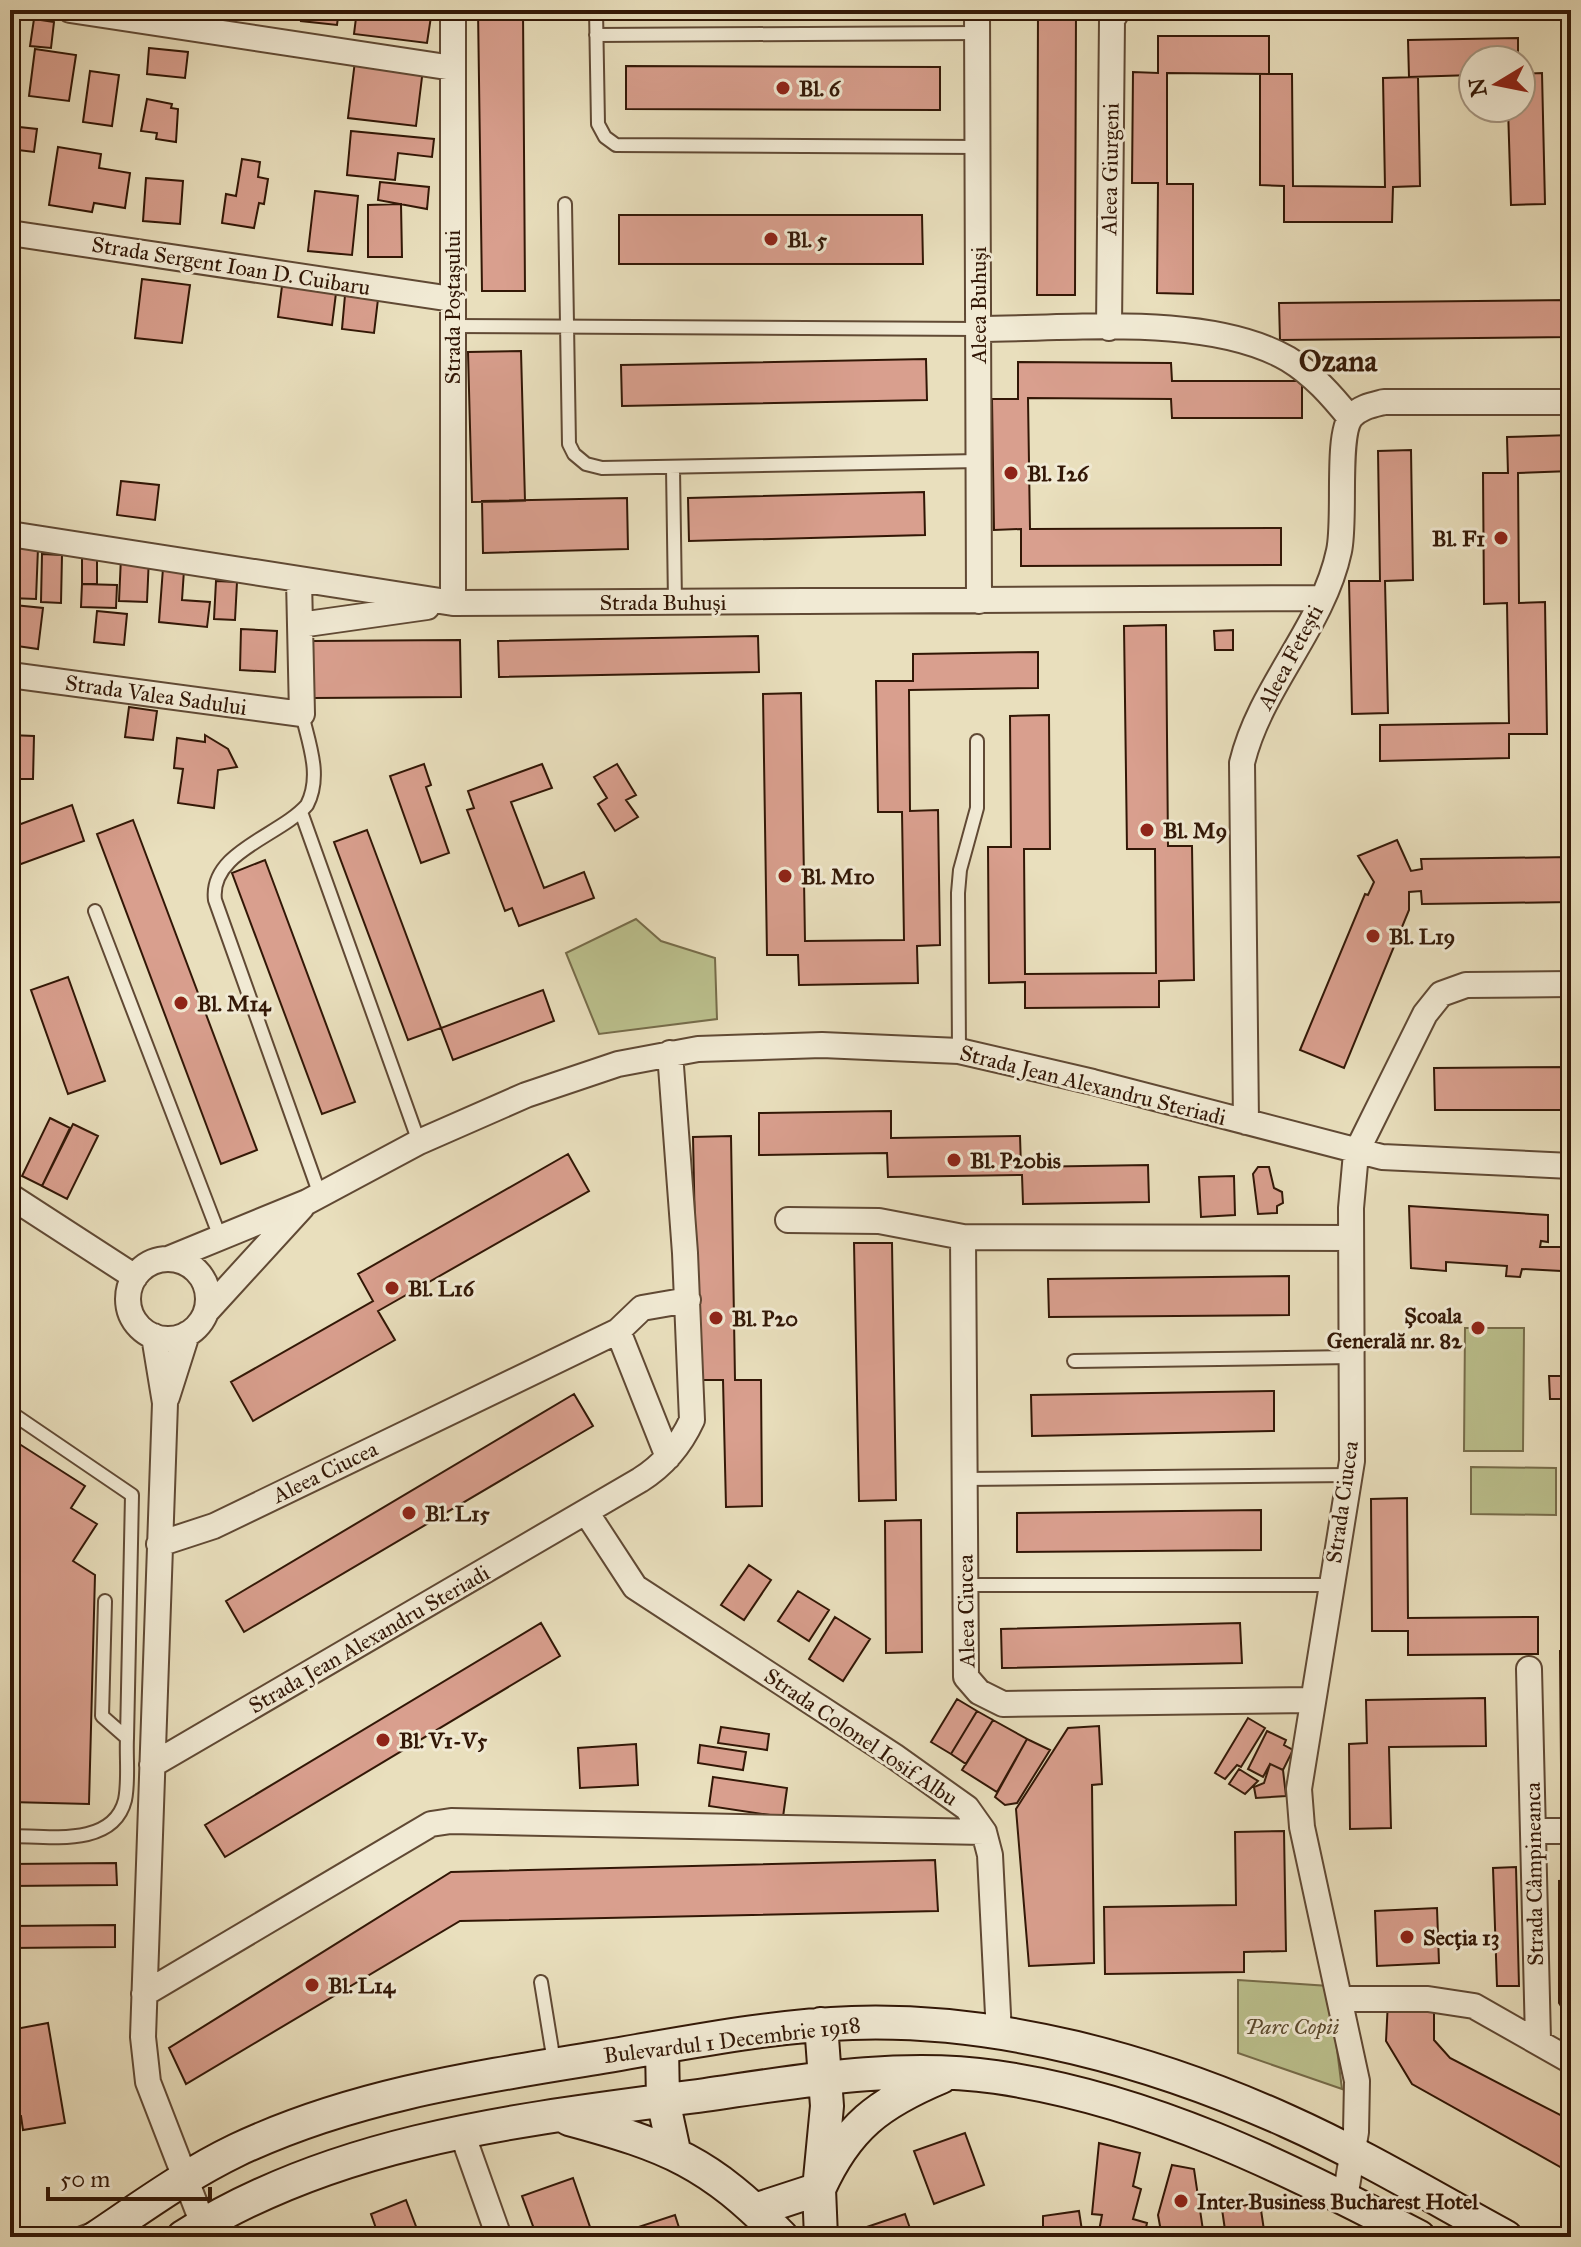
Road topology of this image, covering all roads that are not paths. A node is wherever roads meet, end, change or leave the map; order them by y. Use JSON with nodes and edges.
{"nodes":[{"id":1,"x":70,"y":10,"type":"edge"},
{"id":2,"x":453,"y":10,"type":"edge"},
{"id":3,"x":596,"y":10,"type":"edge"},
{"id":4,"x":1118,"y":10,"type":"edge"},
{"id":5,"x":977,"y":21,"type":"edge"},
{"id":6,"x":596,"y":35,"type":"junction"},
{"id":7,"x":453,"y":68,"type":"junction"},
{"id":8,"x":978,"y":147,"type":"junction"},
{"id":9,"x":565,"y":204,"type":"dead end"},
{"id":10,"x":10,"y":233,"type":"edge"},
{"id":11,"x":452,"y":299,"type":"junction"},
{"id":12,"x":452,"y":326,"type":"junction"},
{"id":13,"x":568,"y":327,"type":"junction"},
{"id":14,"x":1109,"y":328,"type":"junction"},
{"id":15,"x":978,"y":329,"type":"junction"},
{"id":16,"x":1571,"y":402,"type":"edge"},
{"id":17,"x":1350,"y":418,"type":"junction"},
{"id":18,"x":979,"y":461,"type":"junction"},
{"id":19,"x":673,"y":468,"type":"junction"},
{"id":20,"x":10,"y":534,"type":"edge"},
{"id":21,"x":299,"y":580,"type":"junction"},
{"id":22,"x":1321,"y":598,"type":"junction"},
{"id":23,"x":979,"y":601,"type":"junction"},
{"id":24,"x":675,"y":602,"type":"junction"},
{"id":25,"x":453,"y":603,"type":"junction"},
{"id":26,"x":300,"y":625,"type":"junction"},
{"id":27,"x":10,"y":675,"type":"edge"},
{"id":28,"x":302,"y":714,"type":"junction"},
{"id":29,"x":977,"y":741,"type":"dead end"},
{"id":30,"x":301,"y":812,"type":"junction"},
{"id":31,"x":95,"y":911,"type":"dead end"},
{"id":32,"x":1571,"y":984,"type":"edge"},
{"id":33,"x":959,"y":1051,"type":"junction"},
{"id":34,"x":670,"y":1053,"type":"junction"},
{"id":35,"x":1246,"y":1122,"type":"junction"},
{"id":36,"x":419,"y":1142,"type":"junction"},
{"id":37,"x":1356,"y":1153,"type":"junction"},
{"id":38,"x":1571,"y":1166,"type":"edge"},
{"id":39,"x":10,"y":1196,"type":"edge"},
{"id":40,"x":314,"y":1199,"type":"junction"},
{"id":41,"x":788,"y":1220,"type":"dead end"},
{"id":42,"x":220,"y":1237,"type":"junction"},
{"id":43,"x":963,"y":1237,"type":"junction"},
{"id":44,"x":1351,"y":1238,"type":"junction"},
{"id":45,"x":168,"y":1259,"type":"junction"},
{"id":46,"x":135,"y":1277,"type":"junction"},
{"id":47,"x":688,"y":1300,"type":"junction"},
{"id":48,"x":206,"y":1312,"type":"junction"},
{"id":49,"x":618,"y":1331,"type":"junction"},
{"id":50,"x":187,"y":1334,"type":"junction"},
{"id":51,"x":154,"y":1336,"type":"junction"},
{"id":52,"x":1352,"y":1357,"type":"junction"},
{"id":53,"x":1074,"y":1361,"type":"dead end"},
{"id":54,"x":165,"y":1403,"type":"junction"},
{"id":55,"x":10,"y":1412,"type":"edge"},
{"id":56,"x":668,"y":1457,"type":"junction"},
{"id":57,"x":1350,"y":1475,"type":"junction"},
{"id":58,"x":965,"y":1479,"type":"junction"},
{"id":59,"x":586,"y":1512,"type":"junction"},
{"id":60,"x":159,"y":1544,"type":"junction"},
{"id":61,"x":965,"y":1585,"type":"junction"},
{"id":62,"x":1330,"y":1585,"type":"junction"},
{"id":63,"x":105,"y":1601,"type":"dead end"},
{"id":64,"x":1529,"y":1669,"type":"dead end"},
{"id":65,"x":1311,"y":1700,"type":"junction"},
{"id":66,"x":127,"y":1738,"type":"junction"},
{"id":67,"x":152,"y":1765,"type":"junction"},
{"id":68,"x":126,"y":1779,"type":"junction"},
{"id":69,"x":1533,"y":1831,"type":"junction"},
{"id":70,"x":1571,"y":1831,"type":"edge"},
{"id":71,"x":984,"y":1832,"type":"junction"},
{"id":72,"x":10,"y":1836,"type":"edge"},
{"id":73,"x":541,"y":1982,"type":"dead end"},
{"id":74,"x":144,"y":1994,"type":"junction"},
{"id":75,"x":1341,"y":1999,"type":"junction"},
{"id":76,"x":821,"y":2024,"type":"junction"},
{"id":77,"x":999,"y":2034,"type":"junction"},
{"id":78,"x":1538,"y":2040,"type":"junction"},
{"id":79,"x":662,"y":2048,"type":"junction"},
{"id":80,"x":1571,"y":2061,"type":"edge"},
{"id":81,"x":554,"y":2064,"type":"junction"},
{"id":82,"x":951,"y":2073,"type":"junction"},
{"id":83,"x":826,"y":2078,"type":"junction"},
{"id":84,"x":663,"y":2100,"type":"junction"},
{"id":85,"x":558,"y":2116,"type":"junction"},
{"id":86,"x":462,"y":2133,"type":"junction"},
{"id":87,"x":674,"y":2151,"type":"junction"},
{"id":88,"x":1354,"y":2154,"type":"junction"},
{"id":89,"x":185,"y":2178,"type":"junction"},
{"id":90,"x":819,"y":2189,"type":"junction"},
{"id":91,"x":1345,"y":2198,"type":"junction"},
{"id":92,"x":755,"y":2210,"type":"junction"},
{"id":93,"x":110,"y":2228,"type":"edge"},
{"id":94,"x":198,"y":2233,"type":"edge"},
{"id":95,"x":71,"y":2237,"type":"edge"},
{"id":96,"x":499,"y":2237,"type":"edge"},
{"id":97,"x":782,"y":2237,"type":"edge"},
{"id":98,"x":821,"y":2237,"type":"edge"},
{"id":99,"x":1419,"y":2237,"type":"edge"},
{"id":100,"x":1506,"y":2237,"type":"edge"}],
"edges":[{"from":1,"to":7,"type":"street"},
{"from":2,"to":7,"type":"street","name":"Strada Poștașului"},
{"from":3,"to":6,"type":"lane"},
{"from":4,"to":14,"type":"street","name":"Aleea Giurgeni"},
{"from":5,"to":6,"type":"lane"},
{"from":5,"to":8,"type":"street","name":"Aleea Buhuși"},
{"from":6,"to":8,"type":"lane"},
{"from":7,"to":11,"type":"street","name":"Strada Poștașului"},
{"from":8,"to":15,"type":"street","name":"Aleea Buhuși"},
{"from":9,"to":13,"type":"lane"},
{"from":10,"to":11,"type":"street","name":"Strada Sergent Ioan D. Cuibaru"},
{"from":11,"to":12,"type":"street","name":"Strada Poștașului"},
{"from":12,"to":13,"type":"lane"},
{"from":12,"to":25,"type":"street","name":"Strada Poștașului"},
{"from":13,"to":15,"type":"lane"},
{"from":13,"to":19,"type":"lane"},
{"from":14,"to":15,"type":"street"},
{"from":14,"to":17,"type":"street"},
{"from":15,"to":18,"type":"street","name":"Aleea Buhuși"},
{"from":16,"to":17,"type":"street"},
{"from":17,"to":22,"type":"street","name":"Aleea Fetești"},
{"from":18,"to":19,"type":"lane"},
{"from":18,"to":23,"type":"street","name":"Aleea Buhuși"},
{"from":19,"to":24,"type":"lane"},
{"from":20,"to":21,"type":"street","name":"Strada Buhuși"},
{"from":21,"to":25,"type":"street","name":"Strada Buhuși"},
{"from":21,"to":26,"type":"street"},
{"from":22,"to":23,"type":"street","name":"Strada Buhuși"},
{"from":22,"to":35,"type":"street","name":"Aleea Fetești"},
{"from":23,"to":24,"type":"street","name":"Strada Buhuși"},
{"from":24,"to":25,"type":"street","name":"Strada Buhuși"},
{"from":25,"to":26,"type":"street"},
{"from":26,"to":28,"type":"street"},
{"from":27,"to":28,"type":"street","name":"Strada Valea Sadului"},
{"from":28,"to":30,"type":"lane"},
{"from":29,"to":33,"type":"lane"},
{"from":30,"to":36,"type":"lane"},
{"from":30,"to":40,"type":"lane"},
{"from":31,"to":42,"type":"lane"},
{"from":32,"to":37,"type":"street","name":"Strada Ciucea"},
{"from":33,"to":34,"type":"street","name":"Strada Jean Alexandru Steriadi"},
{"from":33,"to":35,"type":"street","name":"Strada Jean Alexandru Steriadi"},
{"from":34,"to":36,"type":"street","name":"Strada Jean Alexandru Steriadi"},
{"from":34,"to":47,"type":"street"},
{"from":35,"to":37,"type":"street","name":"Strada Jean Alexandru Steriadi"},
{"from":36,"to":40,"type":"street","name":"Strada Jean Alexandru Steriadi"},
{"from":37,"to":38,"type":"street","name":"Strada Jean Alexandru Steriadi"},
{"from":37,"to":44,"type":"street","name":"Strada Ciucea"},
{"from":39,"to":46,"type":"street"},
{"from":40,"to":42,"type":"street","name":"Strada Jean Alexandru Steriadi"},
{"from":40,"to":48,"type":"street","name":"Strada Jean Alexandru Steriadi"},
{"from":41,"to":43,"type":"street"},
{"from":42,"to":45,"type":"street","name":"Strada Jean Alexandru Steriadi"},
{"from":43,"to":44,"type":"street"},
{"from":43,"to":58,"type":"street","name":"Aleea Ciucea"},
{"from":44,"to":52,"type":"street","name":"Strada Ciucea"},
{"from":45,"to":46,"type":"street"},
{"from":45,"to":48,"type":"street"},
{"from":46,"to":51,"type":"street"},
{"from":47,"to":49,"type":"street","name":"Aleea Ciucea"},
{"from":47,"to":56,"type":"street"},
{"from":48,"to":50,"type":"street"},
{"from":49,"to":56,"type":"street"},
{"from":49,"to":60,"type":"street","name":"Aleea Ciucea"},
{"from":50,"to":51,"type":"street"},
{"from":50,"to":54,"type":"street"},
{"from":51,"to":54,"type":"street"},
{"from":52,"to":53,"type":"lane"},
{"from":52,"to":57,"type":"street","name":"Strada Ciucea"},
{"from":54,"to":60,"type":"street"},
{"from":55,"to":66,"type":"lane"},
{"from":56,"to":59,"type":"street"},
{"from":57,"to":58,"type":"lane"},
{"from":57,"to":62,"type":"street","name":"Strada Ciucea"},
{"from":58,"to":61,"type":"street","name":"Aleea Ciucea"},
{"from":59,"to":67,"type":"street","name":"Strada Jean Alexandru Steriadi"},
{"from":59,"to":71,"type":"street","name":"Strada Colonel Iosif Albu"},
{"from":60,"to":67,"type":"street"},
{"from":61,"to":62,"type":"lane"},
{"from":61,"to":65,"type":"street","name":"Aleea Ciucea"},
{"from":62,"to":65,"type":"street","name":"Strada Ciucea"},
{"from":63,"to":66,"type":"lane"},
{"from":64,"to":69,"type":"street","name":"Strada Câmpineanca"},
{"from":65,"to":75,"type":"street","name":"Strada Ciucea"},
{"from":66,"to":68,"type":"lane"},
{"from":67,"to":68,"type":"lane"},
{"from":67,"to":74,"type":"street"},
{"from":68,"to":72,"type":"lane"},
{"from":69,"to":70,"type":"street"},
{"from":69,"to":78,"type":"street","name":"Strada Câmpineanca"},
{"from":71,"to":74,"type":"street"},
{"from":71,"to":77,"type":"street"},
{"from":73,"to":81,"type":"lane"},
{"from":74,"to":89,"type":"street"},
{"from":75,"to":78,"type":"street"},
{"from":75,"to":88,"type":"street","name":"Strada Ciucea"},
{"from":76,"to":77,"type":"main road","name":"Bulevardul 1 Decembrie 1918"},
{"from":76,"to":79,"type":"main road","name":"Bulevardul 1 Decembrie 1918"},
{"from":76,"to":83,"type":"main road"},
{"from":77,"to":88,"type":"main road","name":"Bulevardul 1 Decembrie 1918"},
{"from":78,"to":80,"type":"street"},
{"from":79,"to":81,"type":"main road","name":"Bulevardul 1 Decembrie 1918"},
{"from":79,"to":84,"type":"main road"},
{"from":81,"to":89,"type":"main road","name":"Bulevardul 1 Decembrie 1918"},
{"from":82,"to":83,"type":"main road"},
{"from":82,"to":90,"type":"main road"},
{"from":82,"to":91,"type":"main road"},
{"from":83,"to":84,"type":"main road"},
{"from":83,"to":90,"type":"main road"},
{"from":84,"to":85,"type":"main road"},
{"from":84,"to":87,"type":"main road"},
{"from":85,"to":86,"type":"main road"},
{"from":85,"to":87,"type":"main road"},
{"from":86,"to":94,"type":"main road"},
{"from":86,"to":96,"type":"street"},
{"from":87,"to":92,"type":"main road"},
{"from":88,"to":91,"type":"street","name":"Strada Ciucea"},
{"from":88,"to":100,"type":"main road","name":"Bulevardul 1 Decembrie 1918"},
{"from":89,"to":93,"type":"main road","name":"Bulevardul 1 Decembrie 1918"},
{"from":89,"to":94,"type":"street"},
{"from":90,"to":92,"type":"main road"},
{"from":90,"to":98,"type":"main road"},
{"from":91,"to":99,"type":"main road"},
{"from":92,"to":97,"type":"main road"},
{"from":93,"to":95,"type":"lane"}]}
